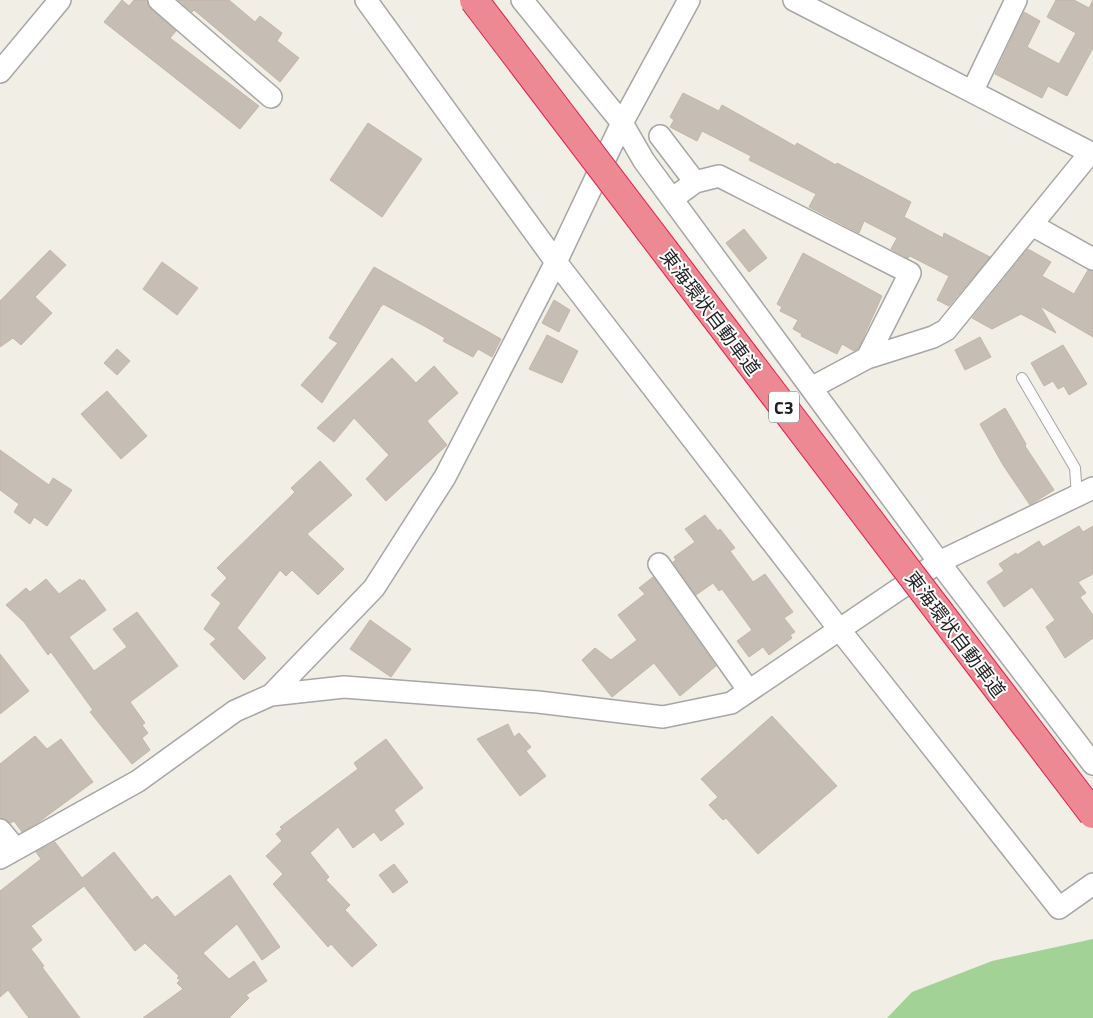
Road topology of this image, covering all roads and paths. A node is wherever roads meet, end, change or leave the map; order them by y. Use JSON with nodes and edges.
{"nodes":[{"id":1,"x":60,"y":0,"type":"edge"},
{"id":2,"x":159,"y":0,"type":"edge"},
{"id":3,"x":366,"y":0,"type":"edge"},
{"id":4,"x":474,"y":0,"type":"edge"},
{"id":5,"x":522,"y":0,"type":"edge"},
{"id":6,"x":689,"y":0,"type":"edge"},
{"id":7,"x":794,"y":0,"type":"edge"},
{"id":8,"x":1016,"y":0,"type":"edge"},
{"id":9,"x":0,"y":72,"type":"edge"},
{"id":10,"x":973,"y":90,"type":"junction"},
{"id":11,"x":271,"y":98,"type":"dead end"},
{"id":12,"x":622,"y":124,"type":"junction"},
{"id":13,"x":660,"y":136,"type":"dead end"},
{"id":14,"x":1092,"y":153,"type":"edge"},
{"id":15,"x":696,"y":182,"type":"junction"},
{"id":16,"x":672,"y":198,"type":"junction"},
{"id":17,"x":1032,"y":225,"type":"junction"},
{"id":18,"x":1093,"y":259,"type":"edge"},
{"id":19,"x":556,"y":262,"type":"junction"},
{"id":20,"x":867,"y":358,"type":"junction"},
{"id":21,"x":1022,"y":378,"type":"dead end"},
{"id":22,"x":811,"y":388,"type":"junction"},
{"id":23,"x":1085,"y":492,"type":"edge"},
{"id":24,"x":939,"y":562,"type":"junction"},
{"id":25,"x":659,"y":564,"type":"dead end"},
{"id":26,"x":839,"y":629,"type":"junction"},
{"id":27,"x":749,"y":690,"type":"junction"},
{"id":28,"x":271,"y":695,"type":"junction"},
{"id":29,"x":1093,"y":764,"type":"edge"},
{"id":30,"x":1093,"y":814,"type":"edge"},
{"id":31,"x":0,"y":830,"type":"edge"},
{"id":32,"x":8,"y":854,"type":"edge"},
{"id":33,"x":1093,"y":884,"type":"edge"}],
"edges":[{"from":1,"to":9,"type":"street"},
{"from":2,"to":11,"type":"street"},
{"from":3,"to":19,"type":"street"},
{"from":4,"to":30,"type":"highway","name":"東海環状自動車道","number":"C3","bridge":true},
{"from":5,"to":12,"type":"street"},
{"from":6,"to":12,"type":"street"},
{"from":7,"to":10,"type":"street"},
{"from":8,"to":10,"type":"street"},
{"from":10,"to":14,"type":"street"},
{"from":12,"to":16,"type":"street"},
{"from":12,"to":19,"type":"street"},
{"from":13,"to":15,"type":"street"},
{"from":14,"to":17,"type":"street"},
{"from":15,"to":16,"type":"street"},
{"from":15,"to":20,"type":"street"},
{"from":16,"to":22,"type":"street"},
{"from":17,"to":18,"type":"street"},
{"from":17,"to":20,"type":"street"},
{"from":19,"to":26,"type":"street"},
{"from":19,"to":28,"type":"street"},
{"from":20,"to":22,"type":"street"},
{"from":21,"to":23,"type":"lane"},
{"from":22,"to":24,"type":"street"},
{"from":23,"to":24,"type":"street"},
{"from":24,"to":26,"type":"street"},
{"from":24,"to":29,"type":"street"},
{"from":25,"to":27,"type":"street"},
{"from":26,"to":27,"type":"street"},
{"from":26,"to":33,"type":"street"},
{"from":27,"to":28,"type":"street"},
{"from":28,"to":32,"type":"street"},
{"from":31,"to":32,"type":"street"}]}
